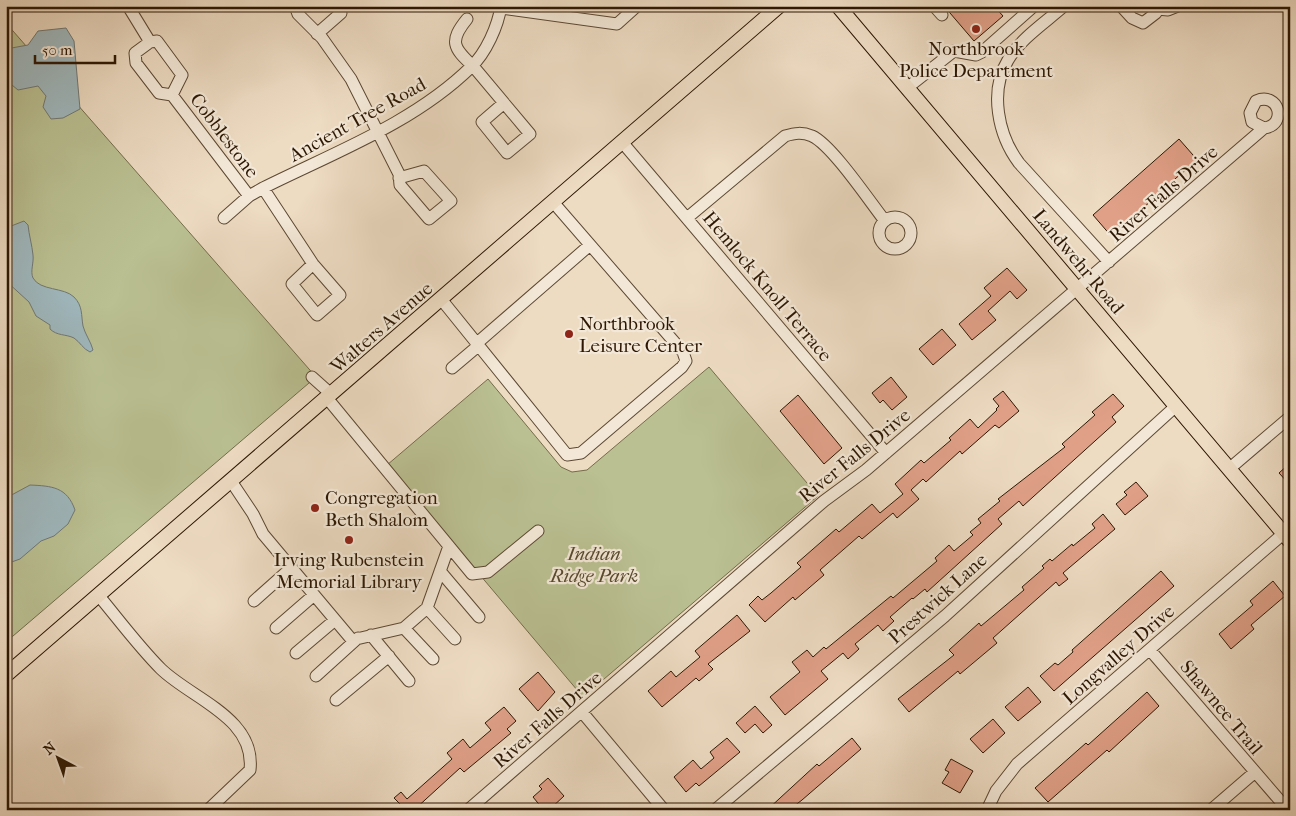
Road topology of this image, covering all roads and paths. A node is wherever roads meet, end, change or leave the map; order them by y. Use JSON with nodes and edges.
{"nodes":[{"id":1,"x":128,"y":6,"type":"edge"},
{"id":2,"x":295,"y":6,"type":"edge"},
{"id":3,"x":335,"y":6,"type":"edge"},
{"id":4,"x":637,"y":6,"type":"edge"},
{"id":5,"x":780,"y":6,"type":"edge"},
{"id":6,"x":838,"y":6,"type":"edge"},
{"id":7,"x":934,"y":6,"type":"edge"},
{"id":8,"x":1034,"y":6,"type":"edge"},
{"id":9,"x":1064,"y":6,"type":"edge"},
{"id":10,"x":1121,"y":6,"type":"edge"},
{"id":11,"x":1178,"y":6,"type":"edge"},
{"id":12,"x":501,"y":7,"type":"edge"},
{"id":13,"x":1157,"y":8,"type":"edge"},
{"id":14,"x":942,"y":16,"type":"dead end"},
{"id":15,"x":466,"y":19,"type":"dead end"},
{"id":16,"x":318,"y":34,"type":"junction"},
{"id":17,"x":150,"y":42,"type":"junction"},
{"id":18,"x":473,"y":66,"type":"junction"},
{"id":19,"x":907,"y":88,"type":"junction"},
{"id":20,"x":172,"y":95,"type":"junction"},
{"id":21,"x":504,"y":103,"type":"dead end"},
{"id":22,"x":1264,"y":128,"type":"dead end"},
{"id":23,"x":377,"y":132,"type":"junction"},
{"id":24,"x":622,"y":142,"type":"junction"},
{"id":25,"x":399,"y":178,"type":"junction"},
{"id":26,"x":263,"y":188,"type":"junction"},
{"id":27,"x":249,"y":196,"type":"junction"},
{"id":28,"x":553,"y":202,"type":"junction"},
{"id":29,"x":224,"y":218,"type":"dead end"},
{"id":30,"x":687,"y":218,"type":"junction"},
{"id":31,"x":885,"y":221,"type":"dead end"},
{"id":32,"x":590,"y":245,"type":"junction"},
{"id":33,"x":1109,"y":262,"type":"junction"},
{"id":34,"x":313,"y":264,"type":"dead end"},
{"id":35,"x":1077,"y":289,"type":"junction"},
{"id":36,"x":441,"y":299,"type":"junction"},
{"id":37,"x":477,"y":345,"type":"junction"},
{"id":38,"x":452,"y":368,"type":"dead end"},
{"id":39,"x":312,"y":376,"type":"dead end"},
{"id":40,"x":329,"y":396,"type":"junction"},
{"id":41,"x":1176,"y":406,"type":"junction"},
{"id":42,"x":1290,"y":417,"type":"edge"},
{"id":43,"x":886,"y":453,"type":"junction"},
{"id":44,"x":1229,"y":469,"type":"junction"},
{"id":45,"x":231,"y":481,"type":"junction"},
{"id":46,"x":538,"y":531,"type":"dead end"},
{"id":47,"x":1287,"y":538,"type":"edge"},
{"id":48,"x":449,"y":546,"type":"junction"},
{"id":49,"x":291,"y":568,"type":"junction"},
{"id":50,"x":440,"y":571,"type":"junction"},
{"id":51,"x":314,"y":595,"type":"junction"},
{"id":52,"x":98,"y":596,"type":"junction"},
{"id":53,"x":254,"y":601,"type":"dead end"},
{"id":54,"x":427,"y":608,"type":"junction"},
{"id":55,"x":479,"y":617,"type":"dead end"},
{"id":56,"x":336,"y":620,"type":"junction"},
{"id":57,"x":276,"y":628,"type":"dead end"},
{"id":58,"x":404,"y":628,"type":"junction"},
{"id":59,"x":371,"y":635,"type":"junction"},
{"id":60,"x":358,"y":638,"type":"junction"},
{"id":61,"x":455,"y":639,"type":"dead end"},
{"id":62,"x":1150,"y":650,"type":"junction"},
{"id":63,"x":296,"y":652,"type":"dead end"},
{"id":64,"x":389,"y":656,"type":"junction"},
{"id":65,"x":432,"y":660,"type":"dead end"},
{"id":66,"x":6,"y":676,"type":"edge"},
{"id":67,"x":316,"y":676,"type":"dead end"},
{"id":68,"x":409,"y":680,"type":"dead end"},
{"id":69,"x":336,"y":700,"type":"dead end"},
{"id":70,"x":582,"y":712,"type":"junction"},
{"id":71,"x":1254,"y":772,"type":"junction"},
{"id":72,"x":208,"y":810,"type":"edge"},
{"id":73,"x":468,"y":810,"type":"edge"},
{"id":74,"x":664,"y":810,"type":"edge"},
{"id":75,"x":715,"y":810,"type":"edge"},
{"id":76,"x":987,"y":810,"type":"edge"},
{"id":77,"x":1211,"y":810,"type":"edge"},
{"id":78,"x":1288,"y":810,"type":"edge"}],
"edges":[{"from":1,"to":17,"type":"street","name":"Cobblestone"},
{"from":2,"to":16,"type":"street"},
{"from":3,"to":16,"type":"street"},
{"from":4,"to":12,"type":"street"},
{"from":5,"to":24,"type":"main road","name":"Walters Avenue"},
{"from":6,"to":19,"type":"main road","name":"Landwehr Road"},
{"from":7,"to":14,"type":"street"},
{"from":8,"to":19,"type":"street"},
{"from":9,"to":33,"type":"street"},
{"from":10,"to":13,"type":"street"},
{"from":11,"to":13,"type":"street"},
{"from":12,"to":18,"type":"street","name":"Ancient Tree Road"},
{"from":15,"to":18,"type":"street"},
{"from":16,"to":23,"type":"street"},
{"from":17,"to":20,"type":"street","name":"Cobblestone"},
{"from":17,"to":20,"type":"street","name":"Cobblestone"},
{"from":18,"to":21,"type":"street"},
{"from":18,"to":23,"type":"street","name":"Ancient Tree Road"},
{"from":19,"to":35,"type":"main road","name":"Landwehr Road"},
{"from":20,"to":27,"type":"street","name":"Cobblestone"},
{"from":22,"to":33,"type":"street","name":"River Falls Drive"},
{"from":23,"to":25,"type":"street"},
{"from":23,"to":26,"type":"street","name":"Ancient Tree Road"},
{"from":24,"to":28,"type":"main road","name":"Walters Avenue"},
{"from":24,"to":30,"type":"street","name":"Hemlock Knoll Terrace"},
{"from":25,"to":25,"type":"street"},
{"from":26,"to":27,"type":"street","name":"Ancient Tree Road"},
{"from":26,"to":34,"type":"street"},
{"from":27,"to":29,"type":"street","name":"Ancient Tree Road"},
{"from":28,"to":32,"type":"street"},
{"from":28,"to":36,"type":"main road","name":"Walters Avenue"},
{"from":30,"to":31,"type":"street"},
{"from":30,"to":43,"type":"street","name":"Hemlock Knoll Terrace"},
{"from":32,"to":37,"type":"street"},
{"from":32,"to":37,"type":"street"},
{"from":33,"to":35,"type":"street","name":"River Falls Drive"},
{"from":35,"to":41,"type":"main road","name":"Landwehr Road"},
{"from":35,"to":43,"type":"street","name":"River Falls Drive"},
{"from":36,"to":37,"type":"street"},
{"from":36,"to":40,"type":"main road","name":"Walters Avenue"},
{"from":37,"to":38,"type":"street"},
{"from":39,"to":40,"type":"street"},
{"from":40,"to":45,"type":"main road","name":"Walters Avenue"},
{"from":40,"to":48,"type":"street"},
{"from":41,"to":44,"type":"main road","name":"Landwehr Road"},
{"from":41,"to":75,"type":"street","name":"Prestwick Lane"},
{"from":42,"to":44,"type":"street"},
{"from":43,"to":70,"type":"street","name":"River Falls Drive"},
{"from":44,"to":47,"type":"main road","name":"Landwehr Road"},
{"from":45,"to":49,"type":"street"},
{"from":45,"to":52,"type":"main road","name":"Walters Avenue"},
{"from":46,"to":48,"type":"street"},
{"from":47,"to":62,"type":"street","name":"Longvalley Drive"},
{"from":48,"to":50,"type":"street"},
{"from":49,"to":51,"type":"street"},
{"from":49,"to":53,"type":"street"},
{"from":50,"to":54,"type":"street"},
{"from":50,"to":55,"type":"street"},
{"from":51,"to":56,"type":"street"},
{"from":51,"to":57,"type":"street"},
{"from":52,"to":66,"type":"main road","name":"Walters Avenue"},
{"from":52,"to":72,"type":"street"},
{"from":54,"to":58,"type":"street"},
{"from":54,"to":61,"type":"street"},
{"from":56,"to":60,"type":"street"},
{"from":56,"to":63,"type":"street"},
{"from":58,"to":59,"type":"street"},
{"from":58,"to":65,"type":"street"},
{"from":59,"to":60,"type":"street"},
{"from":59,"to":64,"type":"street"},
{"from":60,"to":67,"type":"street"},
{"from":62,"to":71,"type":"street","name":"Shawnee Trail"},
{"from":62,"to":76,"type":"street","name":"Longvalley Drive"},
{"from":64,"to":68,"type":"street"},
{"from":64,"to":69,"type":"street"},
{"from":70,"to":73,"type":"street","name":"River Falls Drive"},
{"from":70,"to":74,"type":"street"},
{"from":71,"to":77,"type":"street"},
{"from":71,"to":78,"type":"street","name":"Shawnee Trail"}]}
